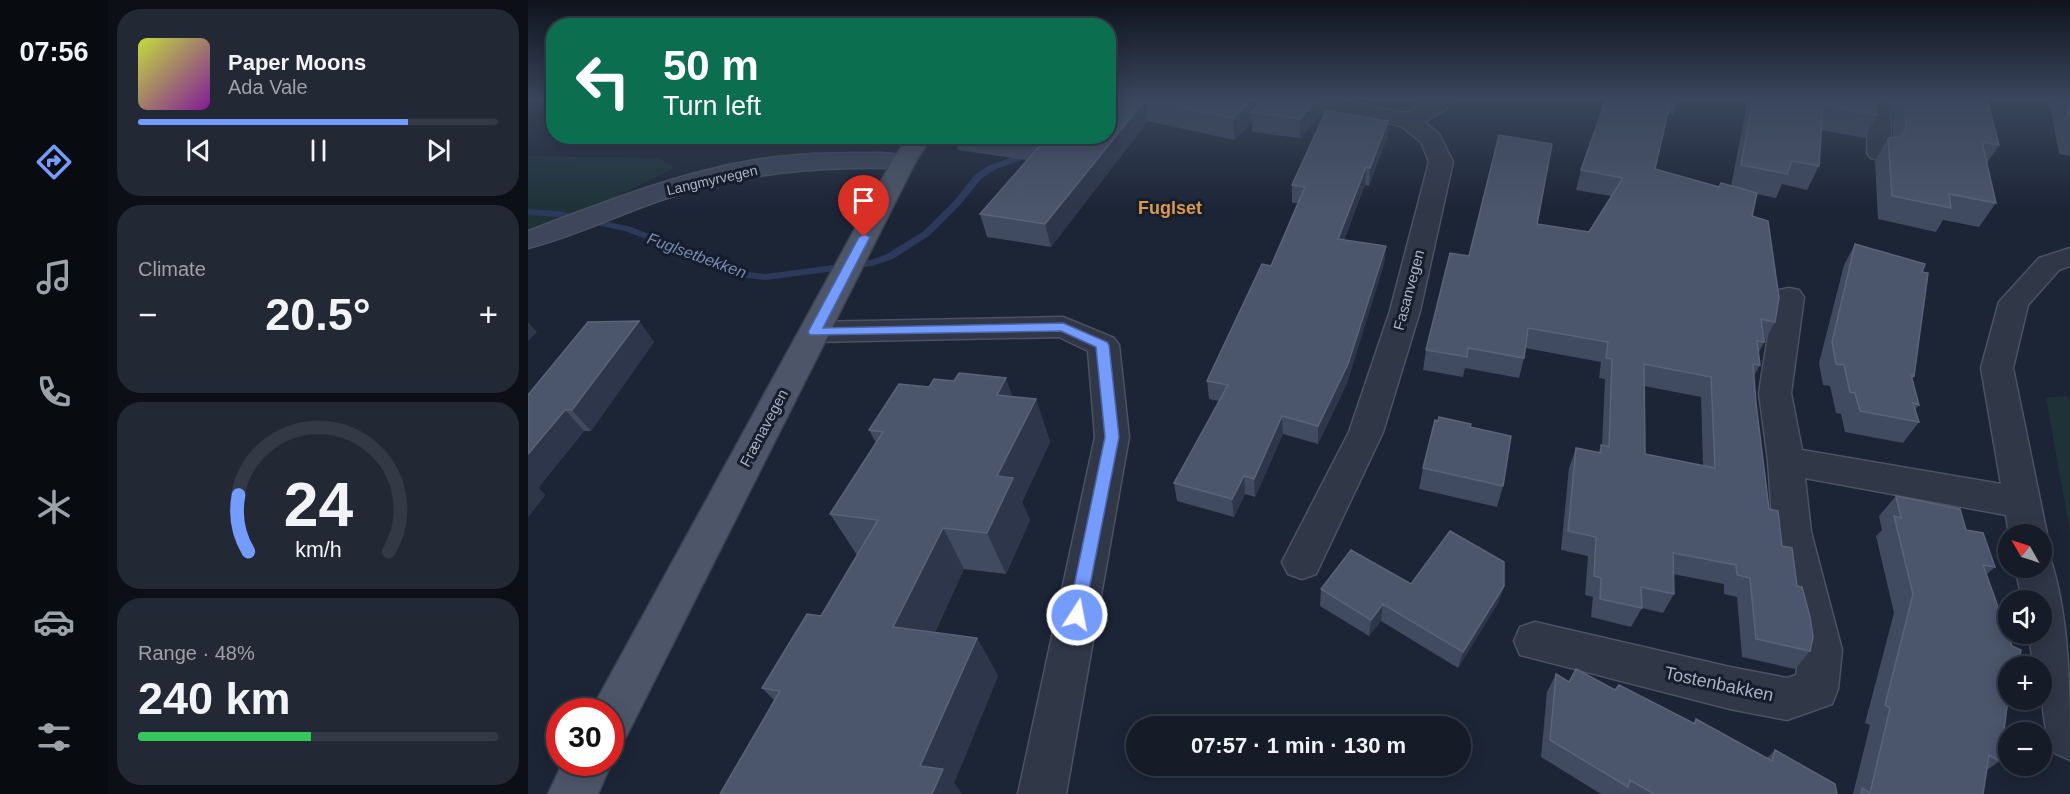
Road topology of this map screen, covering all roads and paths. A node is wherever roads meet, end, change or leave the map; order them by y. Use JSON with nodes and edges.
{"nodes":[{"id":1,"x":1427,"y":136,"type":"edge"},
{"id":2,"x":1879,"y":136,"type":"edge"},
{"id":3,"x":913,"y":149,"type":"edge"},
{"id":4,"x":1879,"y":153,"type":"dead end"},
{"id":5,"x":528,"y":240,"type":"edge"},
{"id":6,"x":2070,"y":256,"type":"edge"},
{"id":7,"x":1789,"y":297,"type":"dead end"},
{"id":8,"x":814,"y":332,"type":"junction"},
{"id":9,"x":1786,"y":461,"type":"junction"},
{"id":10,"x":2025,"y":519,"type":"edge"},
{"id":11,"x":1302,"y":562,"type":"dead end"},
{"id":12,"x":2037,"y":578,"type":"edge"},
{"id":13,"x":1535,"y":641,"type":"dead end"},
{"id":14,"x":622,"y":698,"type":"edge"},
{"id":15,"x":2070,"y":737,"type":"edge"},
{"id":16,"x":582,"y":776,"type":"edge"},
{"id":17,"x":572,"y":794,"type":"edge"},
{"id":18,"x":1042,"y":794,"type":"edge"}],
"edges":[{"from":1,"to":11,"type":"street","name":"Fasanvegen"},
{"from":2,"to":4,"type":"street"},
{"from":3,"to":5,"type":"main road","name":"Langmyrvegen"},
{"from":3,"to":8,"type":"main road","name":"Frænavegen"},
{"from":6,"to":10,"type":"street"},
{"from":7,"to":9,"type":"street","name":"Tostenbakken"},
{"from":8,"to":14,"type":"main road","name":"Frænavegen"},
{"from":8,"to":18,"type":"street"},
{"from":9,"to":10,"type":"street"},
{"from":9,"to":13,"type":"street","name":"Tostenbakken"},
{"from":12,"to":15,"type":"street"},
{"from":16,"to":17,"type":"main road"}]}
